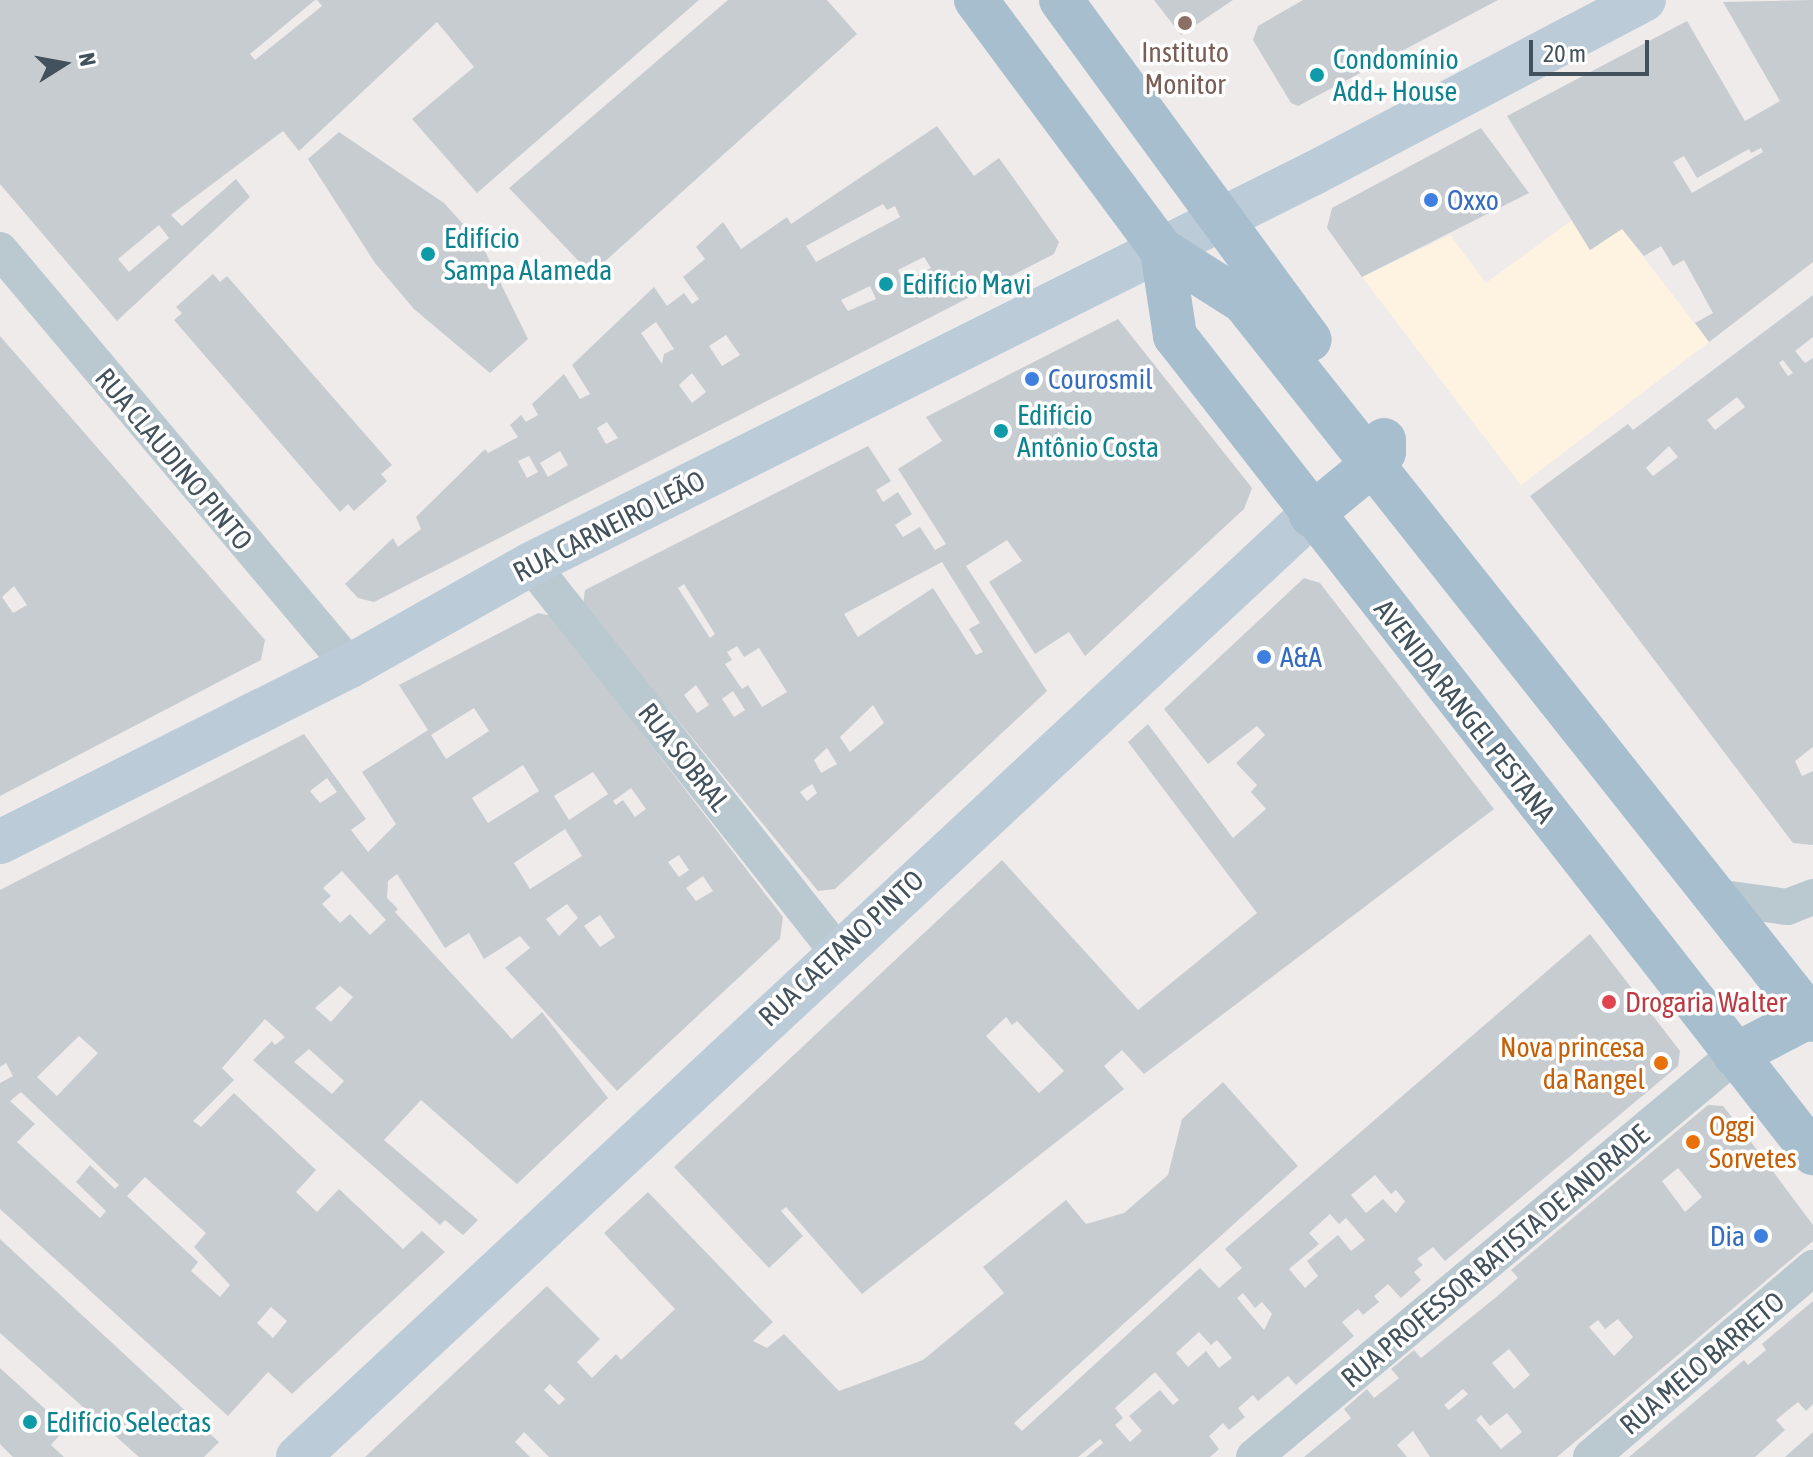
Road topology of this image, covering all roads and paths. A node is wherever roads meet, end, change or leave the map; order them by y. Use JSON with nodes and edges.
{"nodes":[{"id":1,"x":976,"y":0,"type":"edge"},
{"id":2,"x":1061,"y":0,"type":"edge"},
{"id":3,"x":1644,"y":0,"type":"edge"},
{"id":4,"x":1223,"y":219,"type":"junction"},
{"id":5,"x":0,"y":250,"type":"edge"},
{"id":6,"x":1162,"y":250,"type":"junction"},
{"id":7,"x":1244,"y":302,"type":"junction"},
{"id":8,"x":1380,"y":454,"type":"junction"},
{"id":9,"x":1311,"y":515,"type":"junction"},
{"id":10,"x":531,"y":564,"type":"junction"},
{"id":11,"x":350,"y":666,"type":"junction"},
{"id":12,"x":0,"y":842,"type":"edge"},
{"id":13,"x":1716,"y":897,"type":"junction"},
{"id":14,"x":1813,"y":897,"type":"edge"},
{"id":15,"x":837,"y":951,"type":"junction"},
{"id":16,"x":1811,"y":1018,"type":"edge"},
{"id":17,"x":1735,"y":1055,"type":"junction"},
{"id":18,"x":1813,"y":1153,"type":"edge"},
{"id":19,"x":1813,"y":1268,"type":"edge"},
{"id":20,"x":298,"y":1457,"type":"edge"},
{"id":21,"x":1254,"y":1457,"type":"edge"},
{"id":22,"x":1591,"y":1457,"type":"edge"}],
"edges":[{"from":1,"to":6,"type":"main road","name":"AVENIDA RANGEL PESTANA"},
{"from":2,"to":4,"type":"main road","name":"AVENIDA RANGEL PESTANA"},
{"from":3,"to":4,"type":"street","name":"RUA CARNEIRO LEÃO"},
{"from":4,"to":6,"type":"street","name":"RUA CARNEIRO LEÃO"},
{"from":4,"to":7,"type":"main road"},
{"from":4,"to":8,"type":"main road","name":"AVENIDA RANGEL PESTANA"},
{"from":5,"to":11,"type":"street","name":"RUA CLAUDINO PINTO"},
{"from":6,"to":7,"type":"main road","name":"AVENIDA RANGEL PESTANA"},
{"from":6,"to":9,"type":"main road","name":"AVENIDA RANGEL PESTANA"},
{"from":6,"to":10,"type":"street","name":"RUA CARNEIRO LEÃO"},
{"from":7,"to":8,"type":"main road","name":"AVENIDA RANGEL PESTANA"},
{"from":8,"to":9,"type":"main road","name":"RUA CAETANO PINTO"},
{"from":8,"to":13,"type":"main road","name":"AVENIDA RANGEL PESTANA"},
{"from":9,"to":15,"type":"street","name":"RUA CAETANO PINTO"},
{"from":9,"to":17,"type":"main road","name":"AVENIDA RANGEL PESTANA"},
{"from":10,"to":11,"type":"street","name":"RUA CARNEIRO LEÃO"},
{"from":10,"to":15,"type":"street","name":"RUA SOBRAL"},
{"from":11,"to":12,"type":"street","name":"RUA CARNEIRO LEÃO"},
{"from":13,"to":14,"type":"street"},
{"from":13,"to":16,"type":"main road","name":"AVENIDA RANGEL PESTANA"},
{"from":15,"to":20,"type":"street","name":"RUA CAETANO PINTO"},
{"from":16,"to":17,"type":"main road"},
{"from":17,"to":18,"type":"main road","name":"AVENIDA RANGEL PESTANA"},
{"from":17,"to":21,"type":"street","name":"RUA PROFESSOR BATISTA DE ANDRADE"},
{"from":19,"to":22,"type":"street","name":"RUA MELO BARRETO"}]}
